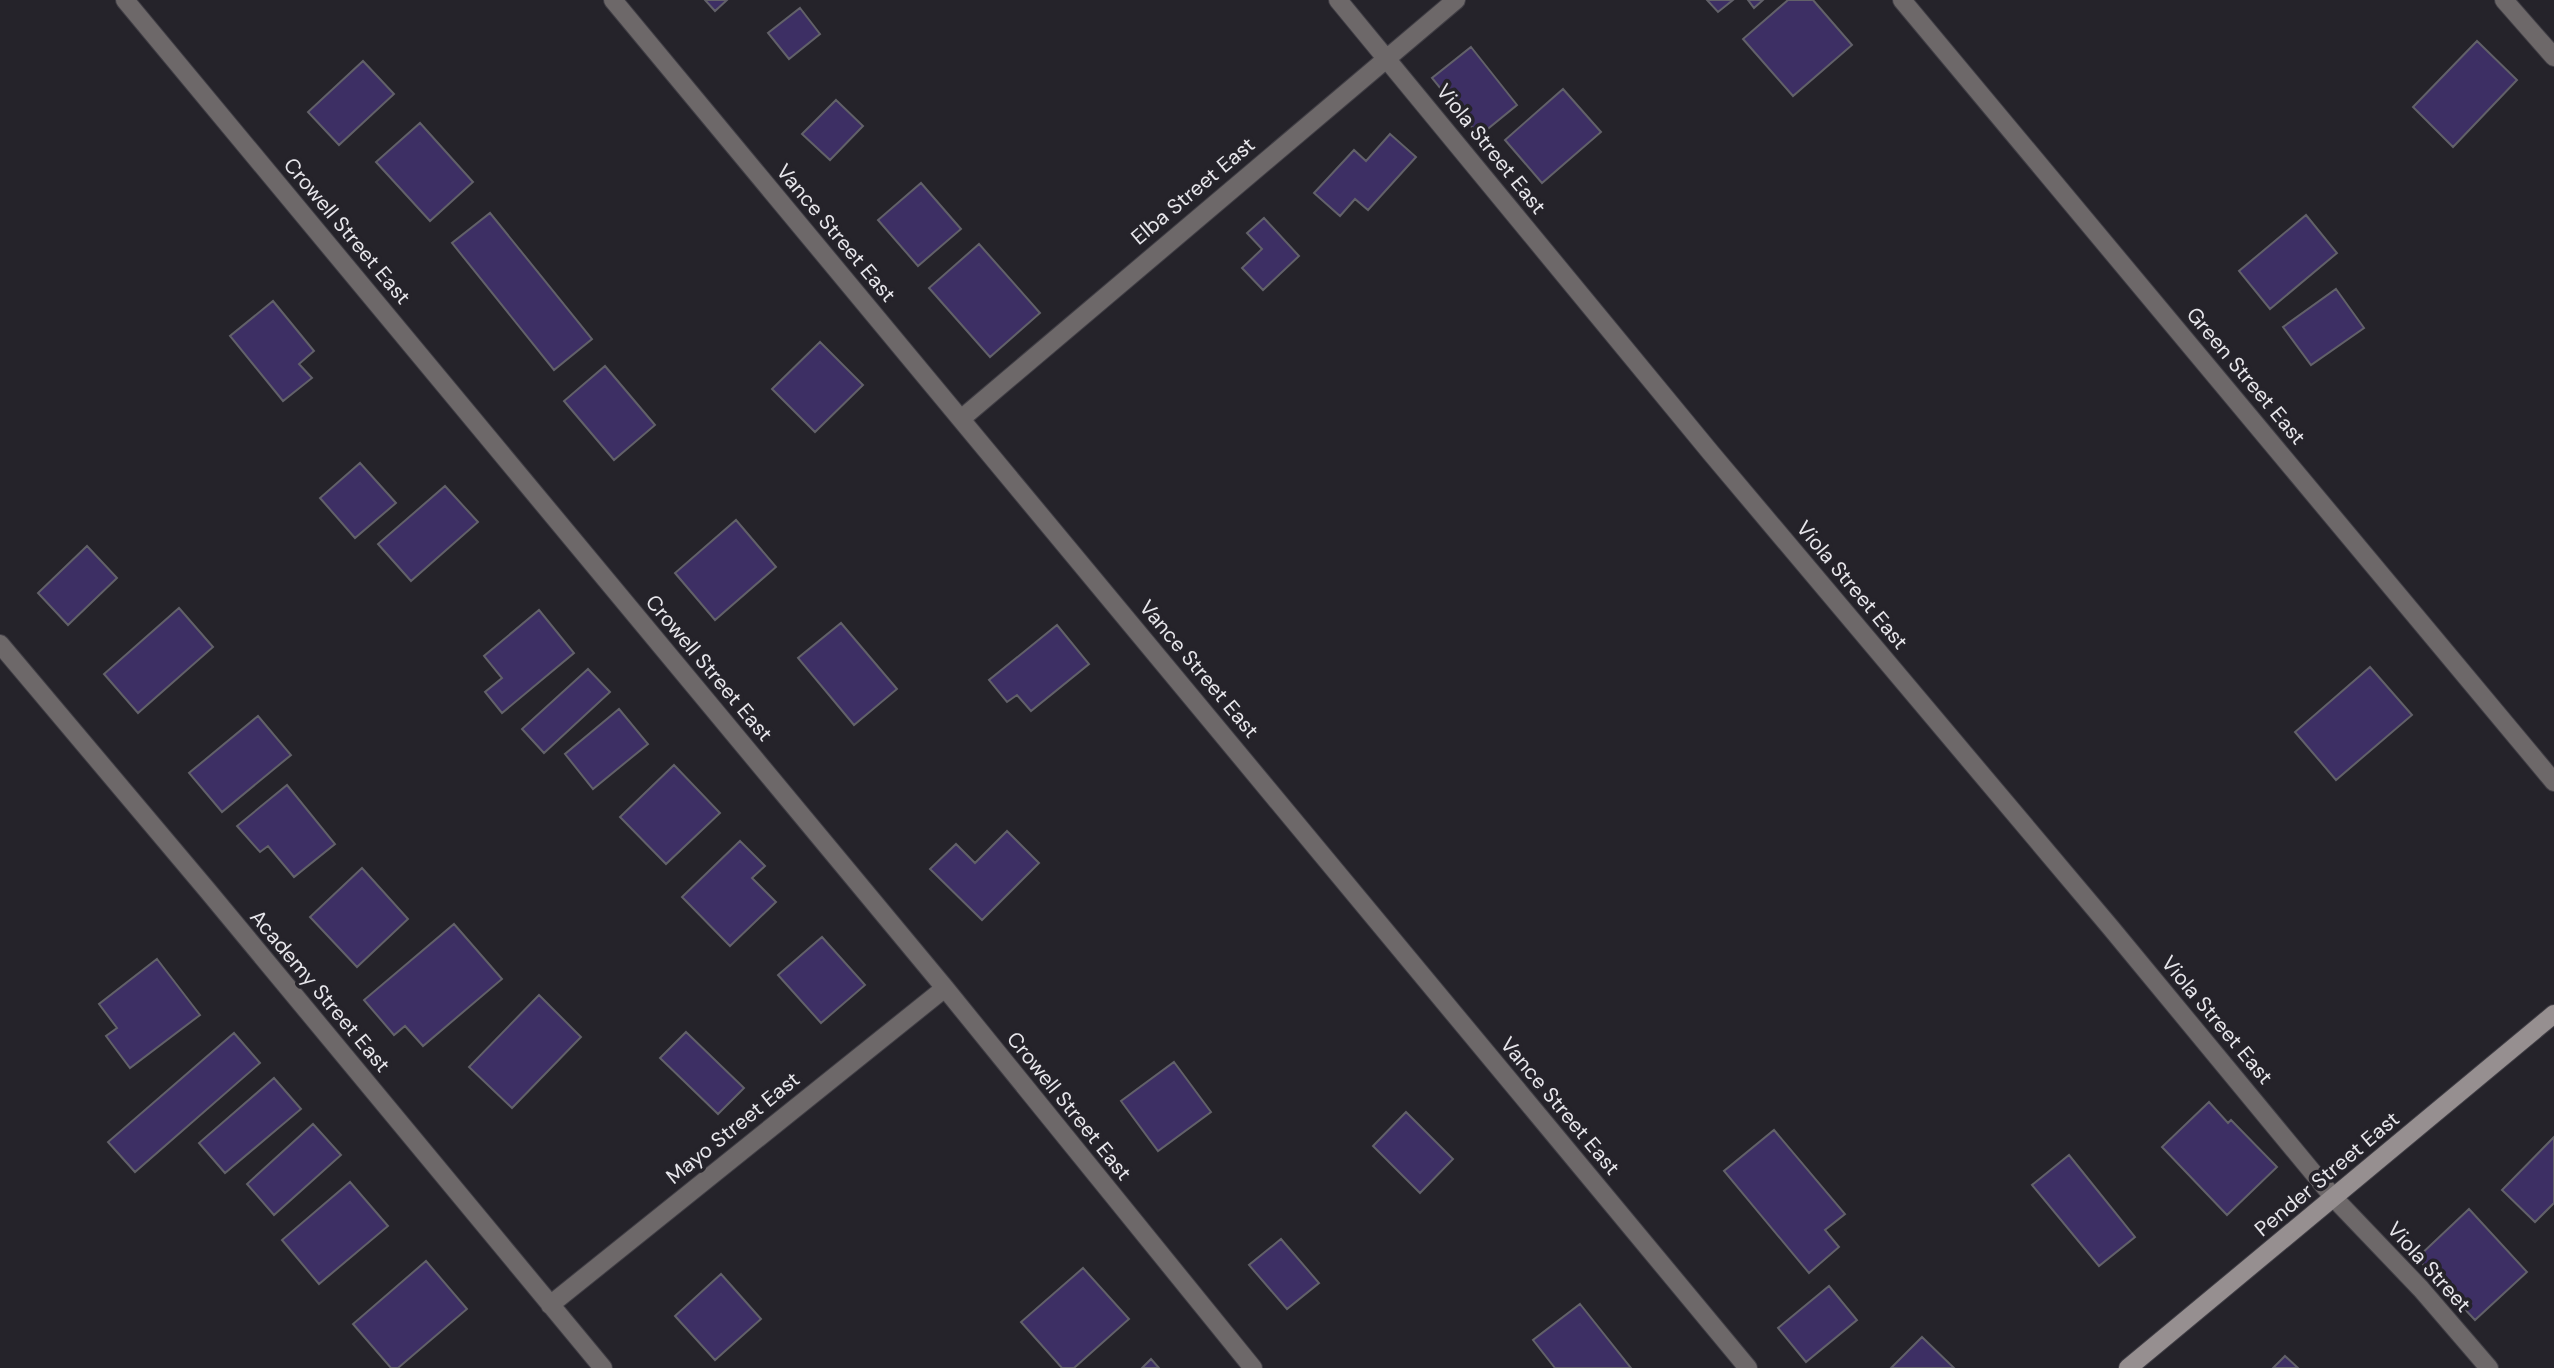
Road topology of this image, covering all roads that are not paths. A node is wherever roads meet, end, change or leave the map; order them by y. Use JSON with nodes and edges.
{"nodes":[{"id":1,"x":125,"y":0,"type":"edge"},
{"id":2,"x":613,"y":0,"type":"edge"},
{"id":3,"x":1338,"y":0,"type":"edge"},
{"id":4,"x":1456,"y":0,"type":"edge"},
{"id":5,"x":1902,"y":0,"type":"edge"},
{"id":6,"x":2504,"y":0,"type":"edge"},
{"id":7,"x":1386,"y":57,"type":"junction"},
{"id":8,"x":2554,"y":57,"type":"edge"},
{"id":9,"x":961,"y":419,"type":"junction"},
{"id":10,"x":0,"y":644,"type":"edge"},
{"id":11,"x":2554,"y":782,"type":"edge"},
{"id":12,"x":945,"y":988,"type":"junction"},
{"id":13,"x":2554,"y":1014,"type":"edge"},
{"id":14,"x":2334,"y":1198,"type":"junction"},
{"id":15,"x":550,"y":1305,"type":"junction"},
{"id":16,"x":603,"y":1368,"type":"edge"},
{"id":17,"x":1253,"y":1368,"type":"edge"},
{"id":18,"x":1748,"y":1368,"type":"edge"},
{"id":19,"x":2128,"y":1368,"type":"edge"},
{"id":20,"x":2489,"y":1368,"type":"edge"}],
"edges":[{"from":1,"to":12,"type":"street","name":"Crowell Street East"},
{"from":2,"to":9,"type":"street","name":"Vance Street East"},
{"from":3,"to":7,"type":"street","name":"Viola Street East"},
{"from":4,"to":7,"type":"street","name":"Elba Street East"},
{"from":5,"to":11,"type":"street","name":"Green Street East"},
{"from":6,"to":8,"type":"street"},
{"from":7,"to":9,"type":"street","name":"Elba Street East"},
{"from":7,"to":14,"type":"street","name":"Viola Street East"},
{"from":9,"to":18,"type":"street","name":"Vance Street East"},
{"from":10,"to":15,"type":"street","name":"Academy Street East"},
{"from":12,"to":15,"type":"street","name":"Mayo Street East"},
{"from":12,"to":17,"type":"street","name":"Crowell Street East"},
{"from":13,"to":14,"type":"street","name":"Pender Street East"},
{"from":14,"to":19,"type":"street","name":"Pender Street East"},
{"from":14,"to":20,"type":"street","name":"Viola Street"},
{"from":15,"to":16,"type":"street","name":"Academy Street East"}]}
